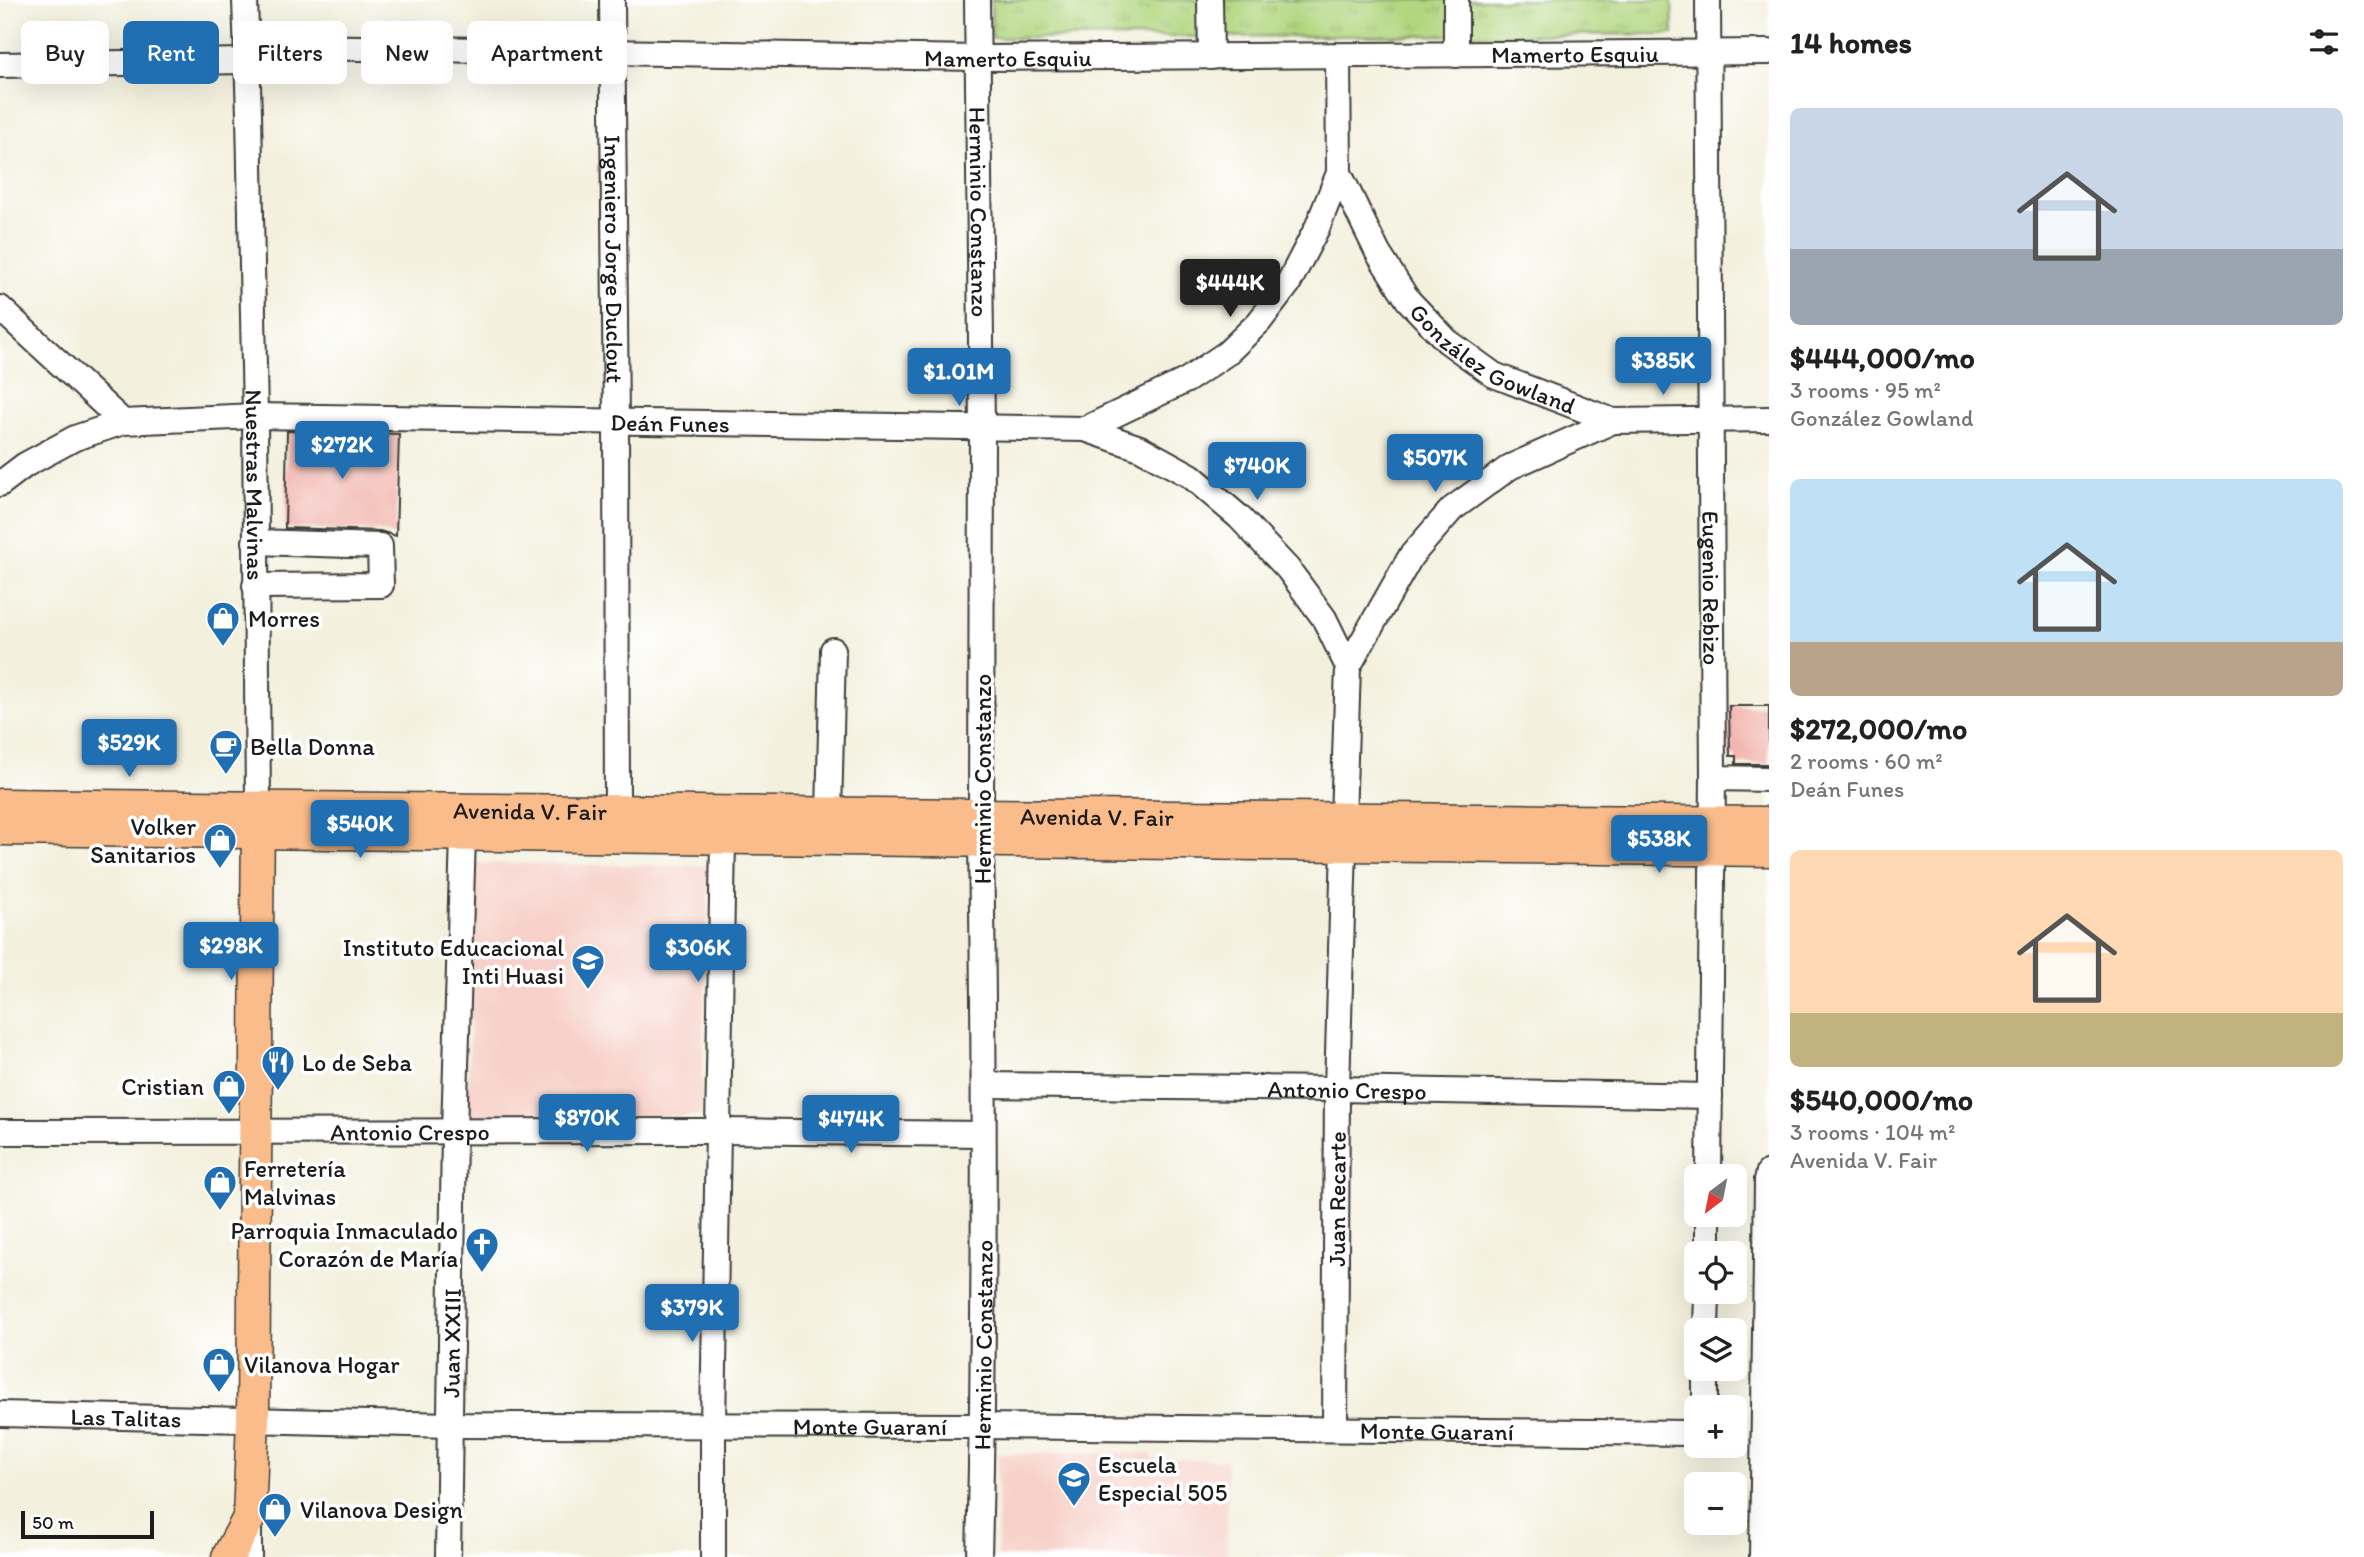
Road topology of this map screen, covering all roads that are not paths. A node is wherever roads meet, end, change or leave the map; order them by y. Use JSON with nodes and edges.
{"nodes":[{"id":1,"x":245,"y":0,"type":"edge"},
{"id":2,"x":612,"y":0,"type":"edge"},
{"id":3,"x":977,"y":0,"type":"edge"},
{"id":4,"x":1210,"y":0,"type":"edge"},
{"id":5,"x":1456,"y":0,"type":"edge"},
{"id":6,"x":1708,"y":0,"type":"edge"},
{"id":7,"x":246,"y":21,"type":"edge"},
{"id":8,"x":612,"y":21,"type":"edge"},
{"id":9,"x":347,"y":48,"type":"edge"},
{"id":10,"x":467,"y":49,"type":"edge"},
{"id":11,"x":627,"y":51,"type":"edge"},
{"id":12,"x":1769,"y":52,"type":"edge"},
{"id":13,"x":1710,"y":53,"type":"junction"},
{"id":14,"x":1456,"y":55,"type":"junction"},
{"id":15,"x":1338,"y":56,"type":"junction"},
{"id":16,"x":1211,"y":57,"type":"junction"},
{"id":17,"x":978,"y":58,"type":"junction"},
{"id":18,"x":233,"y":61,"type":"edge"},
{"id":19,"x":0,"y":65,"type":"edge"},
{"id":20,"x":248,"y":84,"type":"edge"},
{"id":21,"x":612,"y":84,"type":"edge"},
{"id":22,"x":1339,"y":173,"type":"junction"},
{"id":23,"x":0,"y":308,"type":"edge"},
{"id":24,"x":255,"y":416,"type":"junction"},
{"id":25,"x":1769,"y":419,"type":"edge"},
{"id":26,"x":1712,"y":420,"type":"junction"},
{"id":27,"x":616,"y":421,"type":"junction"},
{"id":28,"x":1613,"y":421,"type":"junction"},
{"id":29,"x":123,"y":422,"type":"junction"},
{"id":30,"x":982,"y":426,"type":"junction"},
{"id":31,"x":1085,"y":429,"type":"junction"},
{"id":32,"x":0,"y":484,"type":"edge"},
{"id":33,"x":255,"y":542,"type":"junction"},
{"id":34,"x":255,"y":586,"type":"junction"},
{"id":35,"x":833,"y":650,"type":"dead end"},
{"id":36,"x":1348,"y":667,"type":"junction"},
{"id":37,"x":1713,"y":778,"type":"junction"},
{"id":38,"x":1769,"y":779,"type":"edge"},
{"id":39,"x":0,"y":805,"type":"edge"},
{"id":40,"x":617,"y":812,"type":"junction"},
{"id":41,"x":829,"y":813,"type":"junction"},
{"id":42,"x":258,"y":820,"type":"junction"},
{"id":43,"x":1769,"y":823,"type":"edge"},
{"id":44,"x":0,"y":829,"type":"edge"},
{"id":45,"x":981,"y":829,"type":"junction"},
{"id":46,"x":1344,"y":832,"type":"junction"},
{"id":47,"x":463,"y":836,"type":"junction"},
{"id":48,"x":1713,"y":837,"type":"junction"},
{"id":49,"x":723,"y":838,"type":"junction"},
{"id":50,"x":1769,"y":850,"type":"edge"},
{"id":51,"x":985,"y":1085,"type":"junction"},
{"id":52,"x":1337,"y":1089,"type":"junction"},
{"id":53,"x":1710,"y":1096,"type":"junction"},
{"id":54,"x":256,"y":1131,"type":"junction"},
{"id":55,"x":719,"y":1131,"type":"junction"},
{"id":56,"x":0,"y":1132,"type":"edge"},
{"id":57,"x":454,"y":1132,"type":"junction"},
{"id":58,"x":983,"y":1134,"type":"junction"},
{"id":59,"x":1709,"y":1164,"type":"edge"},
{"id":60,"x":1769,"y":1172,"type":"edge"},
{"id":61,"x":0,"y":1414,"type":"edge"},
{"id":62,"x":253,"y":1419,"type":"junction"},
{"id":63,"x":452,"y":1425,"type":"junction"},
{"id":64,"x":713,"y":1425,"type":"junction"},
{"id":65,"x":982,"y":1426,"type":"junction"},
{"id":66,"x":1335,"y":1429,"type":"junction"},
{"id":67,"x":1684,"y":1433,"type":"edge"},
{"id":68,"x":249,"y":1518,"type":"junction"},
{"id":69,"x":228,"y":1557,"type":"edge"},
{"id":70,"x":249,"y":1557,"type":"edge"},
{"id":71,"x":448,"y":1557,"type":"edge"},
{"id":72,"x":713,"y":1557,"type":"edge"},
{"id":73,"x":979,"y":1557,"type":"edge"},
{"id":74,"x":1762,"y":1557,"type":"edge"}],
"edges":[{"from":1,"to":7,"type":"street","name":"Nuestras Malvinas"},
{"from":2,"to":8,"type":"street","name":"Ingeniero Jorge Duclout"},
{"from":3,"to":17,"type":"street","name":"Herminio Constanzo"},
{"from":4,"to":16,"type":"street"},
{"from":5,"to":14,"type":"street"},
{"from":6,"to":13,"type":"street","name":"Eugenio Rebizo"},
{"from":9,"to":10,"type":"street","name":"Mamerto Esquiu"},
{"from":11,"to":17,"type":"street","name":"Mamerto Esquiu"},
{"from":12,"to":13,"type":"street","name":"Mamerto Esquiu"},
{"from":13,"to":14,"type":"street","name":"Mamerto Esquiu"},
{"from":13,"to":26,"type":"street","name":"Eugenio Rebizo"},
{"from":14,"to":15,"type":"street","name":"Mamerto Esquiu"},
{"from":15,"to":16,"type":"street","name":"Mamerto Esquiu"},
{"from":15,"to":22,"type":"street"},
{"from":16,"to":17,"type":"street","name":"Mamerto Esquiu"},
{"from":17,"to":30,"type":"street","name":"Herminio Constanzo"},
{"from":18,"to":19,"type":"street","name":"Mamerto Esquiu"},
{"from":20,"to":24,"type":"street","name":"Nuestras Malvinas"},
{"from":21,"to":27,"type":"street","name":"Ingeniero Jorge Duclout"},
{"from":22,"to":28,"type":"street","name":"González Gowland"},
{"from":22,"to":31,"type":"street"},
{"from":23,"to":29,"type":"street"},
{"from":24,"to":27,"type":"street","name":"Deán Funes"},
{"from":24,"to":29,"type":"street","name":"Deán Funes"},
{"from":24,"to":33,"type":"street","name":"Nuestras Malvinas"},
{"from":25,"to":26,"type":"street"},
{"from":26,"to":28,"type":"street"},
{"from":26,"to":37,"type":"street","name":"Eugenio Rebizo"},
{"from":27,"to":30,"type":"street","name":"Deán Funes"},
{"from":27,"to":40,"type":"street","name":"Ingeniero Jorge Duclout"},
{"from":28,"to":36,"type":"street","name":"González Gowland"},
{"from":29,"to":32,"type":"street","name":"Deán Funes"},
{"from":30,"to":31,"type":"street","name":"Deán Funes"},
{"from":30,"to":45,"type":"street","name":"Herminio Constanzo"},
{"from":31,"to":36,"type":"street"},
{"from":33,"to":34,"type":"street","name":"Nuestras Malvinas"},
{"from":33,"to":34,"type":"street"},
{"from":34,"to":42,"type":"street","name":"Nuestras Malvinas"},
{"from":35,"to":41,"type":"street"},
{"from":36,"to":46,"type":"street","name":"Juan Recarte"},
{"from":37,"to":38,"type":"street"},
{"from":37,"to":48,"type":"street","name":"Eugenio Rebizo"},
{"from":39,"to":42,"type":"main road"},
{"from":40,"to":41,"type":"main road","name":"Avenida V. Fair"},
{"from":40,"to":42,"type":"main road","name":"Avenida V. Fair"},
{"from":41,"to":45,"type":"main road","name":"Avenida V. Fair"},
{"from":42,"to":44,"type":"main road"},
{"from":42,"to":47,"type":"main road","name":"Avenida V. Fair"},
{"from":42,"to":54,"type":"main road","name":"Nuestras Malvinas"},
{"from":43,"to":48,"type":"main road","name":"Avenida V. Fair"},
{"from":45,"to":46,"type":"main road","name":"Avenida V. Fair"},
{"from":45,"to":49,"type":"main road","name":"Avenida V. Fair"},
{"from":45,"to":51,"type":"street","name":"Herminio Constanzo"},
{"from":46,"to":48,"type":"main road","name":"Avenida V. Fair"},
{"from":46,"to":52,"type":"street","name":"Juan Recarte"},
{"from":47,"to":49,"type":"main road","name":"Avenida V. Fair"},
{"from":47,"to":57,"type":"street","name":"Juan XXIII"},
{"from":48,"to":50,"type":"main road","name":"Avenida V. Fair"},
{"from":48,"to":53,"type":"street","name":"Eugenio Rebizo"},
{"from":49,"to":55,"type":"street"},
{"from":51,"to":52,"type":"street","name":"Antonio Crespo"},
{"from":51,"to":58,"type":"street","name":"Herminio Constanzo"},
{"from":52,"to":53,"type":"street","name":"Antonio Crespo"},
{"from":52,"to":66,"type":"street","name":"Juan Recarte"},
{"from":53,"to":59,"type":"street","name":"Eugenio Rebizo"},
{"from":54,"to":56,"type":"street","name":"Antonio Crespo"},
{"from":54,"to":57,"type":"street","name":"Antonio Crespo"},
{"from":54,"to":62,"type":"main road","name":"Nuestras Malvinas"},
{"from":55,"to":57,"type":"street","name":"Antonio Crespo"},
{"from":55,"to":58,"type":"street","name":"Antonio Crespo"},
{"from":55,"to":64,"type":"street"},
{"from":57,"to":63,"type":"street","name":"Juan XXIII"},
{"from":58,"to":65,"type":"street","name":"Herminio Constanzo"},
{"from":60,"to":74,"type":"street"},
{"from":61,"to":62,"type":"street","name":"Las Talitas"},
{"from":62,"to":63,"type":"street","name":"Monte Guaraní"},
{"from":62,"to":68,"type":"main road","name":"Nuestras Malvinas"},
{"from":63,"to":64,"type":"street","name":"Monte Guaraní"},
{"from":63,"to":71,"type":"street","name":"Juan XXIII"},
{"from":64,"to":65,"type":"street","name":"Monte Guaraní"},
{"from":64,"to":72,"type":"street"},
{"from":65,"to":66,"type":"street","name":"Monte Guaraní"},
{"from":65,"to":73,"type":"street","name":"Herminio Constanzo"},
{"from":66,"to":67,"type":"street","name":"Monte Guaraní"},
{"from":68,"to":69,"type":"main road"},
{"from":68,"to":70,"type":"street","name":"Nuestras Malvinas"}]}
